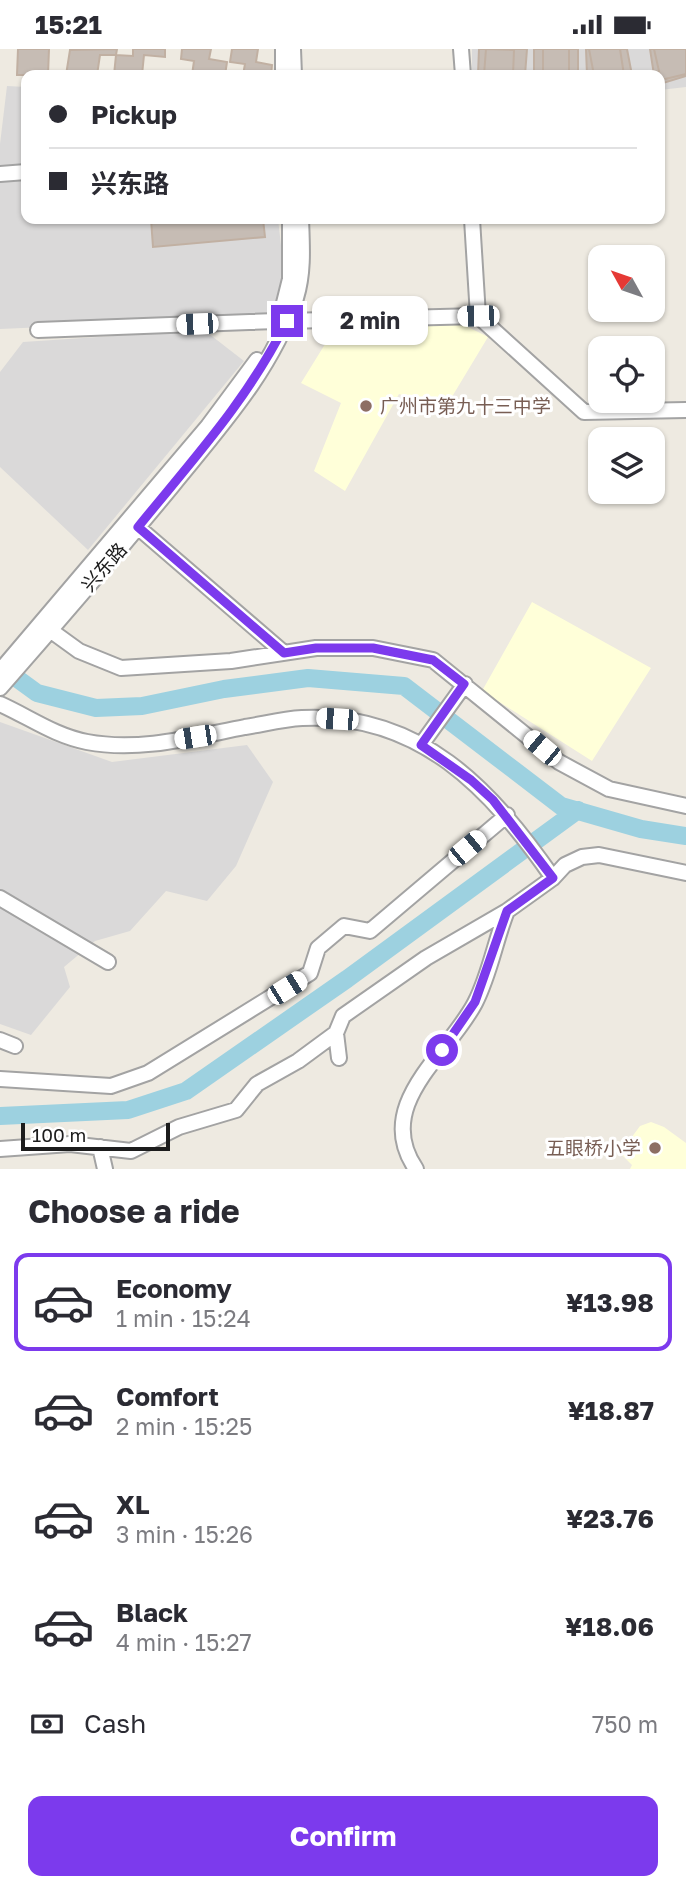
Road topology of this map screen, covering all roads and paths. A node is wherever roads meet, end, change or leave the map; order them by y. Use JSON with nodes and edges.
{"nodes":[{"id":1,"x":283,"y":49,"type":"edge"},
{"id":2,"x":293,"y":49,"type":"edge"},
{"id":3,"x":461,"y":49,"type":"edge"},
{"id":4,"x":283,"y":70,"type":"edge"},
{"id":5,"x":294,"y":70,"type":"edge"},
{"id":6,"x":463,"y":70,"type":"edge"},
{"id":7,"x":21,"y":172,"type":"edge"},
{"id":8,"x":0,"y":174,"type":"edge"},
{"id":9,"x":290,"y":224,"type":"edge"},
{"id":10,"x":301,"y":224,"type":"edge"},
{"id":11,"x":472,"y":224,"type":"edge"},
{"id":12,"x":478,"y":316,"type":"junction"},
{"id":13,"x":282,"y":321,"type":"junction"},
{"id":14,"x":38,"y":330,"type":"dead end"},
{"id":15,"x":686,"y":410,"type":"edge"},
{"id":16,"x":134,"y":523,"type":"junction"},
{"id":17,"x":50,"y":630,"type":"junction"},
{"id":18,"x":284,"y":653,"type":"junction"},
{"id":19,"x":21,"y":655,"type":"junction"},
{"id":20,"x":0,"y":671,"type":"edge"},
{"id":21,"x":464,"y":684,"type":"junction"},
{"id":22,"x":0,"y":688,"type":"edge"},
{"id":23,"x":0,"y":704,"type":"edge"},
{"id":24,"x":421,"y":745,"type":"junction"},
{"id":25,"x":686,"y":806,"type":"edge"},
{"id":26,"x":506,"y":815,"type":"junction"},
{"id":27,"x":686,"y":873,"type":"edge"},
{"id":28,"x":553,"y":878,"type":"junction"},
{"id":29,"x":0,"y":898,"type":"edge"},
{"id":30,"x":507,"y":911,"type":"junction"},
{"id":31,"x":108,"y":962,"type":"dead end"},
{"id":32,"x":335,"y":1033,"type":"junction"},
{"id":33,"x":0,"y":1040,"type":"edge"},
{"id":34,"x":15,"y":1046,"type":"dead end"},
{"id":35,"x":339,"y":1058,"type":"dead end"},
{"id":36,"x":0,"y":1079,"type":"edge"},
{"id":37,"x":100,"y":1147,"type":"junction"},
{"id":38,"x":0,"y":1149,"type":"edge"},
{"id":39,"x":106,"y":1167,"type":"edge"},
{"id":40,"x":416,"y":1169,"type":"edge"}],
"edges":[{"from":1,"to":4,"type":"street"},
{"from":2,"to":5,"type":"street"},
{"from":3,"to":6,"type":"street"},
{"from":7,"to":8,"type":"street"},
{"from":9,"to":13,"type":"street","name":"兴东路"},
{"from":10,"to":13,"type":"street","name":"兴东路"},
{"from":11,"to":12,"type":"street"},
{"from":12,"to":13,"type":"street"},
{"from":12,"to":15,"type":"street"},
{"from":13,"to":14,"type":"street"},
{"from":13,"to":16,"type":"street","name":"兴东路"},
{"from":16,"to":17,"type":"street","name":"兴东路"},
{"from":16,"to":18,"type":"street"},
{"from":16,"to":19,"type":"street","name":"兴东路"},
{"from":17,"to":18,"type":"street"},
{"from":17,"to":19,"type":"street","name":"兴东路"},
{"from":18,"to":21,"type":"street"},
{"from":19,"to":20,"type":"street","name":"兴东路"},
{"from":19,"to":22,"type":"street","name":"兴东路"},
{"from":21,"to":24,"type":"street"},
{"from":21,"to":25,"type":"street"},
{"from":23,"to":24,"type":"street"},
{"from":24,"to":26,"type":"street"},
{"from":26,"to":28,"type":"street"},
{"from":26,"to":36,"type":"street"},
{"from":27,"to":28,"type":"street"},
{"from":28,"to":30,"type":"street"},
{"from":29,"to":31,"type":"street"},
{"from":30,"to":32,"type":"street"},
{"from":30,"to":40,"type":"street"},
{"from":32,"to":35,"type":"street"},
{"from":32,"to":37,"type":"street"},
{"from":33,"to":34,"type":"street"},
{"from":37,"to":38,"type":"street"},
{"from":37,"to":39,"type":"street"}]}
